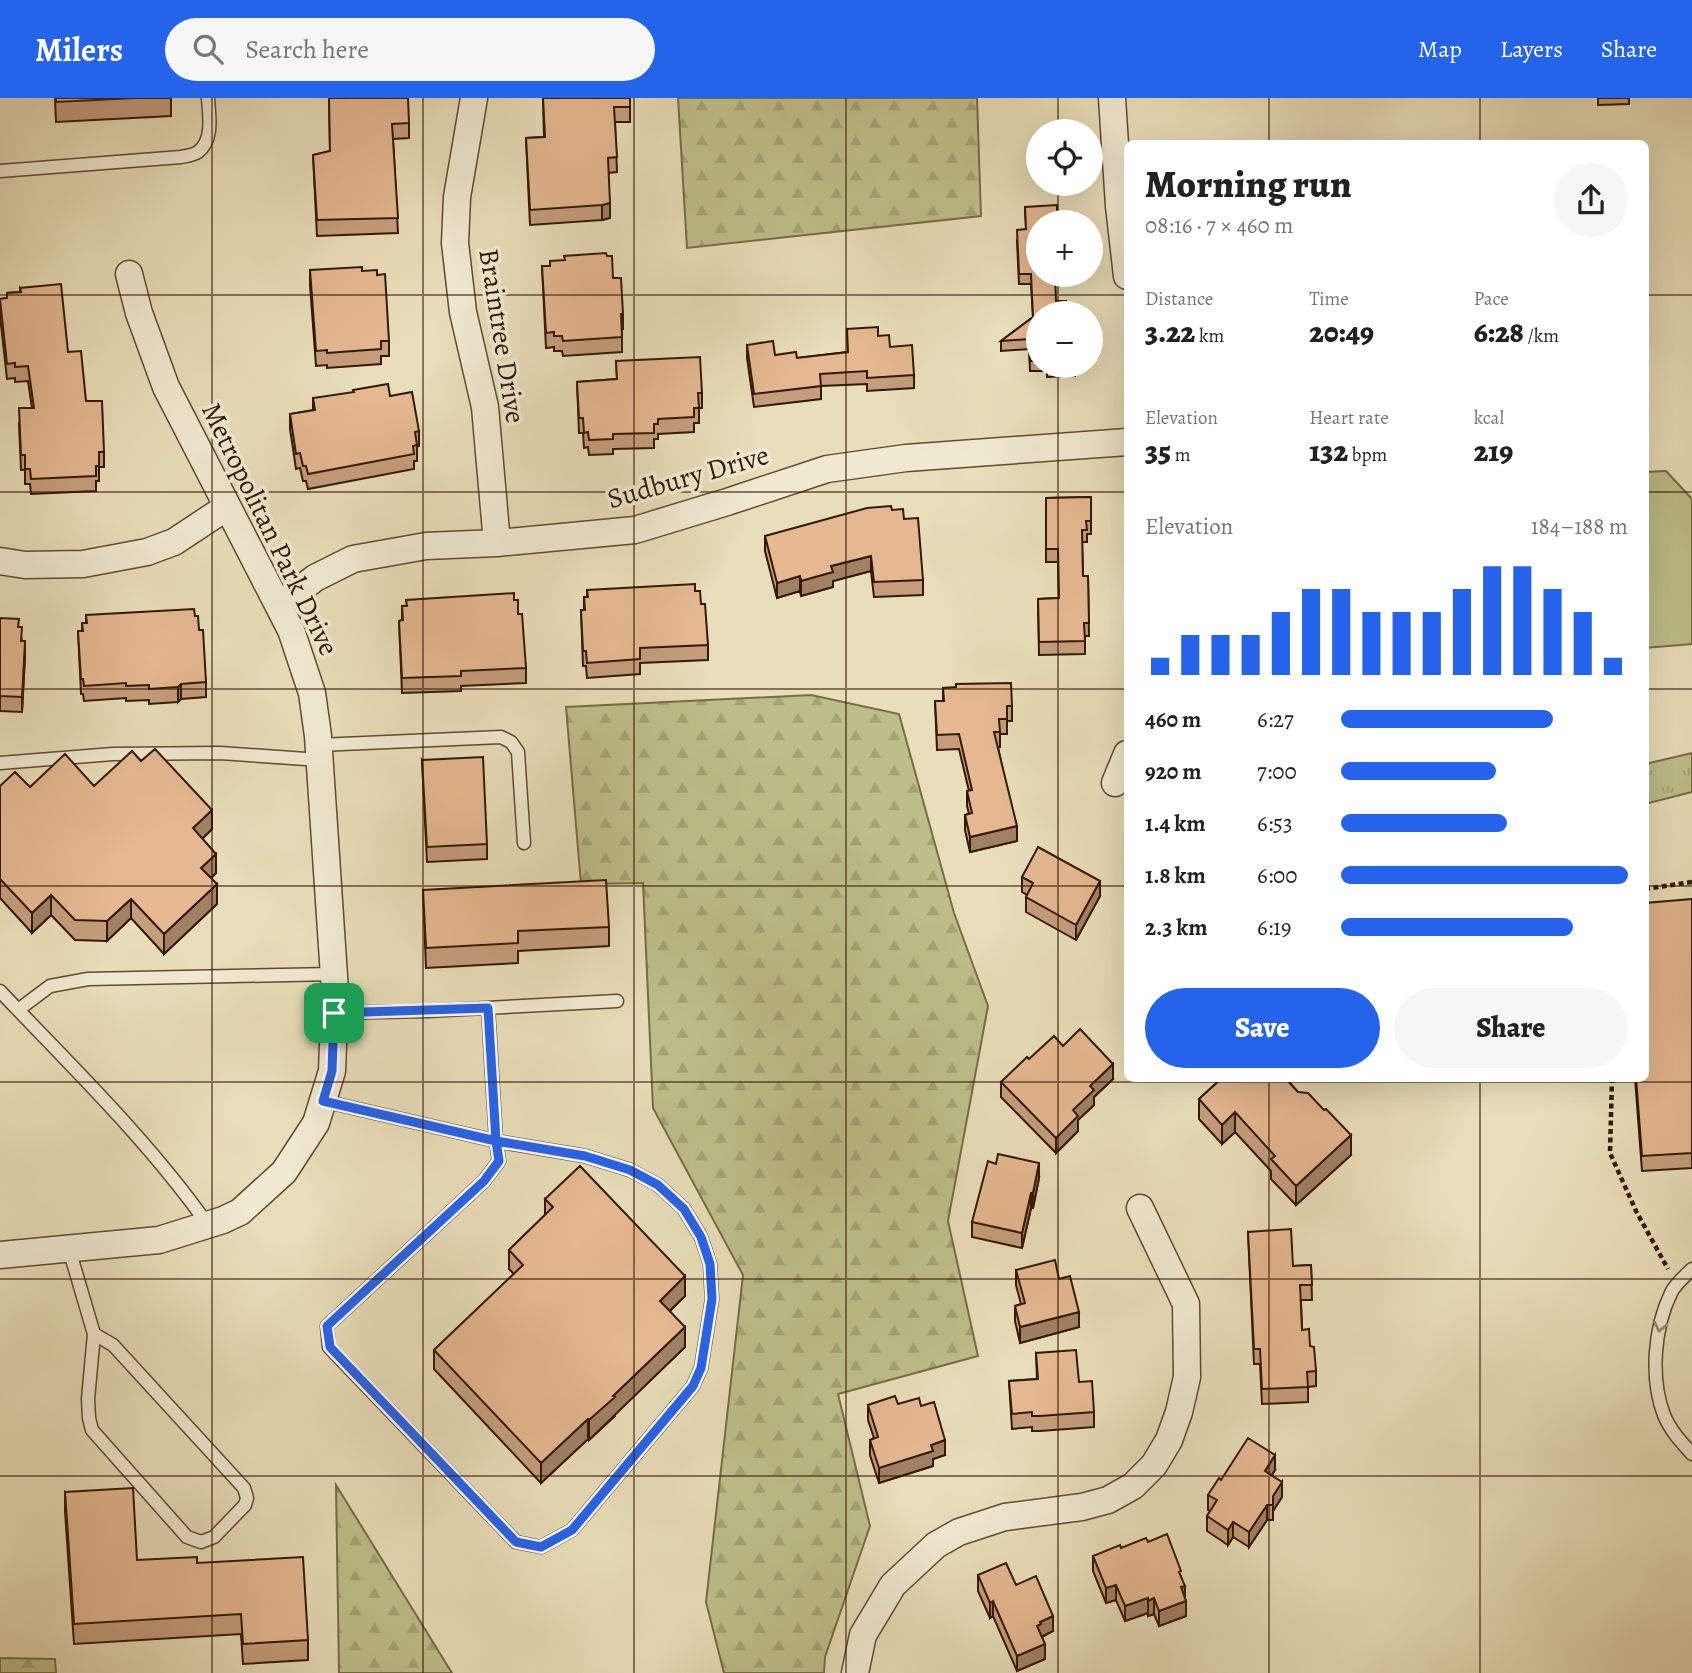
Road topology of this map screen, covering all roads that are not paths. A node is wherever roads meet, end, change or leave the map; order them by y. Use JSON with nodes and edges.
{"nodes":[{"id":1,"x":208,"y":98,"type":"edge"},
{"id":2,"x":474,"y":98,"type":"edge"},
{"id":3,"x":1112,"y":98,"type":"edge"},
{"id":4,"x":0,"y":171,"type":"edge"},
{"id":5,"x":1124,"y":250,"type":"edge"},
{"id":6,"x":129,"y":274,"type":"dead end"},
{"id":7,"x":1124,"y":442,"type":"edge"},
{"id":8,"x":226,"y":507,"type":"junction"},
{"id":9,"x":497,"y":543,"type":"junction"},
{"id":10,"x":0,"y":561,"type":"edge"},
{"id":11,"x":279,"y":606,"type":"junction"},
{"id":12,"x":319,"y":753,"type":"junction"},
{"id":13,"x":1124,"y":761,"type":"edge"},
{"id":14,"x":0,"y":763,"type":"edge"},
{"id":15,"x":1115,"y":783,"type":"dead end"},
{"id":16,"x":524,"y":843,"type":"dead end"},
{"id":17,"x":334,"y":974,"type":"junction"},
{"id":18,"x":0,"y":990,"type":"edge"},
{"id":19,"x":617,"y":1001,"type":"dead end"},
{"id":20,"x":488,"y":1008,"type":"junction"},
{"id":21,"x":18,"y":1010,"type":"junction"},
{"id":22,"x":334,"y":1013,"type":"junction"},
{"id":23,"x":323,"y":1101,"type":"junction"},
{"id":24,"x":496,"y":1141,"type":"junction"},
{"id":25,"x":1140,"y":1208,"type":"dead end"},
{"id":26,"x":208,"y":1225,"type":"junction"},
{"id":27,"x":69,"y":1249,"type":"junction"},
{"id":28,"x":0,"y":1255,"type":"edge"},
{"id":29,"x":1692,"y":1269,"type":"edge"},
{"id":30,"x":94,"y":1334,"type":"junction"},
{"id":31,"x":1692,"y":1454,"type":"edge"},
{"id":32,"x":855,"y":1673,"type":"edge"}],
"edges":[{"from":1,"to":4,"type":"lane"},
{"from":2,"to":9,"type":"street","name":"Braintree Drive"},
{"from":3,"to":5,"type":"street"},
{"from":6,"to":8,"type":"street","name":"Metropolitan Park Drive"},
{"from":7,"to":9,"type":"street","name":"Sudbury Drive"},
{"from":8,"to":10,"type":"street"},
{"from":8,"to":11,"type":"street","name":"Metropolitan Park Drive"},
{"from":9,"to":11,"type":"street","name":"Sudbury Drive"},
{"from":11,"to":12,"type":"street","name":"Metropolitan Park Drive"},
{"from":12,"to":14,"type":"lane"},
{"from":12,"to":16,"type":"lane"},
{"from":12,"to":17,"type":"street","name":"Metropolitan Park Drive"},
{"from":13,"to":15,"type":"street"},
{"from":17,"to":21,"type":"lane"},
{"from":17,"to":22,"type":"street","name":"Metropolitan Park Drive"},
{"from":18,"to":21,"type":"lane"},
{"from":19,"to":20,"type":"lane"},
{"from":20,"to":22,"type":"lane"},
{"from":20,"to":24,"type":"lane"},
{"from":21,"to":26,"type":"lane"},
{"from":22,"to":23,"type":"street","name":"Metropolitan Park Drive"},
{"from":23,"to":24,"type":"lane"},
{"from":23,"to":26,"type":"street","name":"Metropolitan Park Drive"},
{"from":24,"to":24,"type":"lane"},
{"from":25,"to":32,"type":"street"},
{"from":26,"to":27,"type":"street","name":"Metropolitan Park Drive"},
{"from":27,"to":28,"type":"street","name":"Metropolitan Park Drive"},
{"from":27,"to":30,"type":"lane"},
{"from":29,"to":31,"type":"lane","one_way":true},
{"from":30,"to":30,"type":"lane"}]}
